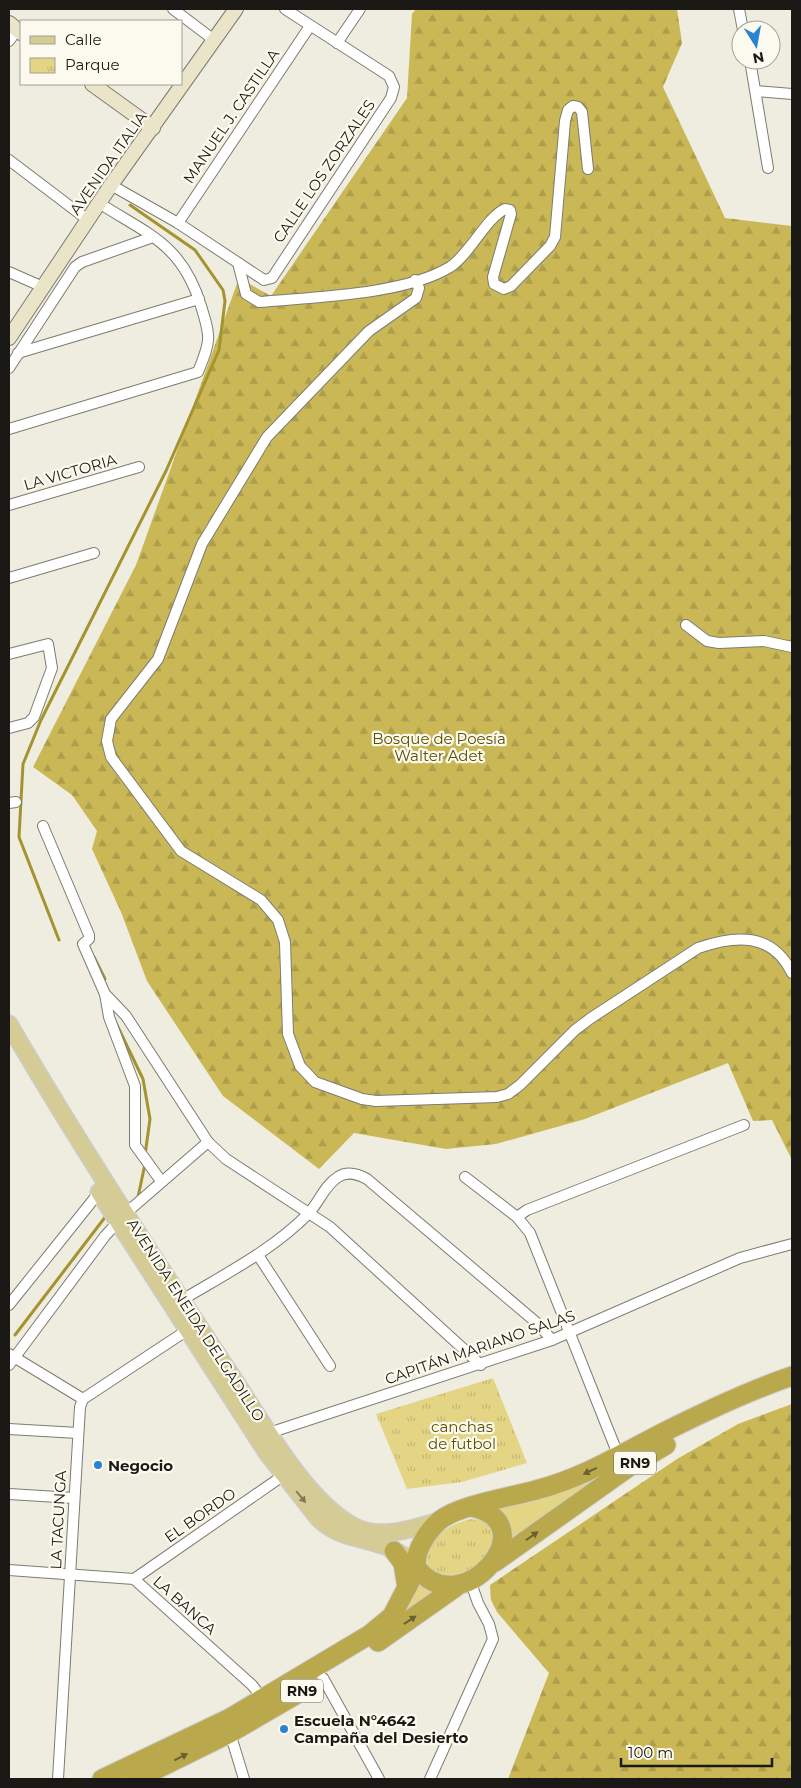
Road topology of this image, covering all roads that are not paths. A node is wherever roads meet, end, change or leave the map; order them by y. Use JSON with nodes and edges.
{"nodes":[{"id":1,"x":173,"y":9,"type":"edge"},
{"id":2,"x":236,"y":9,"type":"edge"},
{"id":3,"x":285,"y":9,"type":"edge"},
{"id":4,"x":360,"y":9,"type":"edge"},
{"id":5,"x":310,"y":26,"type":"junction"},
{"id":6,"x":16,"y":28,"type":"edge"},
{"id":7,"x":214,"y":40,"type":"junction"},
{"id":8,"x":9,"y":41,"type":"edge"},
{"id":9,"x":337,"y":43,"type":"junction"},
{"id":10,"x":752,"y":70,"type":"edge"},
{"id":11,"x":93,"y":85,"type":"edge"},
{"id":12,"x":756,"y":92,"type":"junction"},
{"id":13,"x":792,"y":94,"type":"edge"},
{"id":14,"x":152,"y":128,"type":"junction"},
{"id":15,"x":9,"y":160,"type":"edge"},
{"id":16,"x":768,"y":168,"type":"dead end"},
{"id":17,"x":588,"y":169,"type":"dead end"},
{"id":18,"x":111,"y":185,"type":"junction"},
{"id":19,"x":99,"y":203,"type":"junction"},
{"id":20,"x":88,"y":220,"type":"junction"},
{"id":21,"x":178,"y":223,"type":"junction"},
{"id":22,"x":153,"y":237,"type":"junction"},
{"id":23,"x":238,"y":263,"type":"junction"},
{"id":24,"x":9,"y":272,"type":"edge"},
{"id":25,"x":415,"y":280,"type":"junction"},
{"id":26,"x":43,"y":287,"type":"junction"},
{"id":27,"x":199,"y":299,"type":"junction"},
{"id":28,"x":9,"y":338,"type":"edge"},
{"id":29,"x":18,"y":353,"type":"junction"},
{"id":30,"x":9,"y":368,"type":"edge"},
{"id":31,"x":9,"y":429,"type":"edge"},
{"id":32,"x":139,"y":467,"type":"dead end"},
{"id":33,"x":9,"y":505,"type":"edge"},
{"id":34,"x":94,"y":553,"type":"dead end"},
{"id":35,"x":9,"y":578,"type":"edge"},
{"id":36,"x":686,"y":625,"type":"dead end"},
{"id":37,"x":792,"y":647,"type":"edge"},
{"id":38,"x":9,"y":654,"type":"edge"},
{"id":39,"x":9,"y":728,"type":"edge"},
{"id":40,"x":43,"y":826,"type":"dead end"},
{"id":41,"x":792,"y":973,"type":"edge"},
{"id":42,"x":104,"y":994,"type":"junction"},
{"id":43,"x":9,"y":1025,"type":"edge"},
{"id":44,"x":9,"y":1045,"type":"edge"},
{"id":45,"x":744,"y":1125,"type":"dead end"},
{"id":46,"x":208,"y":1142,"type":"junction"},
{"id":47,"x":465,"y":1177,"type":"dead end"},
{"id":48,"x":162,"y":1181,"type":"junction"},
{"id":49,"x":103,"y":1188,"type":"junction"},
{"id":50,"x":309,"y":1213,"type":"junction"},
{"id":51,"x":517,"y":1217,"type":"junction"},
{"id":52,"x":122,"y":1218,"type":"junction"},
{"id":53,"x":792,"y":1244,"type":"edge"},
{"id":54,"x":258,"y":1255,"type":"junction"},
{"id":55,"x":182,"y":1300,"type":"junction"},
{"id":56,"x":9,"y":1305,"type":"edge"},
{"id":57,"x":192,"y":1327,"type":"junction"},
{"id":58,"x":570,"y":1333,"type":"junction"},
{"id":59,"x":552,"y":1340,"type":"junction"},
{"id":60,"x":10,"y":1358,"type":"edge"},
{"id":61,"x":481,"y":1365,"type":"junction"},
{"id":62,"x":330,"y":1366,"type":"dead end"},
{"id":63,"x":792,"y":1376,"type":"edge"},
{"id":64,"x":792,"y":1386,"type":"edge"},
{"id":65,"x":83,"y":1399,"type":"junction"},
{"id":66,"x":9,"y":1429,"type":"edge"},
{"id":67,"x":78,"y":1433,"type":"junction"},
{"id":68,"x":265,"y":1437,"type":"junction"},
{"id":69,"x":619,"y":1457,"type":"junction"},
{"id":70,"x":284,"y":1476,"type":"junction"},
{"id":71,"x":9,"y":1494,"type":"edge"},
{"id":72,"x":74,"y":1498,"type":"junction"},
{"id":73,"x":470,"y":1507,"type":"junction"},
{"id":74,"x":439,"y":1521,"type":"junction"},
{"id":75,"x":394,"y":1551,"type":"junction"},
{"id":76,"x":491,"y":1564,"type":"junction"},
{"id":77,"x":417,"y":1566,"type":"junction"},
{"id":78,"x":9,"y":1570,"type":"edge"},
{"id":79,"x":71,"y":1575,"type":"junction"},
{"id":80,"x":134,"y":1579,"type":"junction"},
{"id":81,"x":463,"y":1583,"type":"junction"},
{"id":82,"x":407,"y":1589,"type":"junction"},
{"id":83,"x":323,"y":1678,"type":"junction"},
{"id":84,"x":263,"y":1699,"type":"junction"},
{"id":85,"x":230,"y":1733,"type":"junction"},
{"id":86,"x":58,"y":1779,"type":"edge"},
{"id":87,"x":102,"y":1779,"type":"edge"},
{"id":88,"x":138,"y":1779,"type":"edge"},
{"id":89,"x":244,"y":1779,"type":"edge"},
{"id":90,"x":379,"y":1779,"type":"edge"},
{"id":91,"x":430,"y":1779,"type":"edge"}],
"edges":[{"from":1,"to":7,"type":"street"},
{"from":2,"to":7,"type":"main road","name":"AVENIDA ITALIA"},
{"from":3,"to":5,"type":"street"},
{"from":4,"to":9,"type":"street"},
{"from":5,"to":9,"type":"street"},
{"from":5,"to":21,"type":"street","name":"MANUEL J. CASTILLA"},
{"from":6,"to":8,"type":"street"},
{"from":7,"to":14,"type":"main road","name":"AVENIDA ITALIA"},
{"from":9,"to":23,"type":"street","name":"CALLE LOS ZORZALES"},
{"from":10,"to":12,"type":"street"},
{"from":11,"to":14,"type":"main road"},
{"from":12,"to":13,"type":"street"},
{"from":12,"to":16,"type":"street"},
{"from":14,"to":18,"type":"main road","name":"AVENIDA ITALIA"},
{"from":15,"to":20,"type":"street"},
{"from":17,"to":25,"type":"street"},
{"from":18,"to":19,"type":"main road","name":"AVENIDA ITALIA"},
{"from":18,"to":21,"type":"street"},
{"from":19,"to":20,"type":"main road","name":"AVENIDA ITALIA"},
{"from":19,"to":22,"type":"street"},
{"from":20,"to":26,"type":"main road","name":"AVENIDA ITALIA"},
{"from":21,"to":23,"type":"street"},
{"from":22,"to":27,"type":"street"},
{"from":22,"to":29,"type":"street"},
{"from":23,"to":25,"type":"street"},
{"from":24,"to":26,"type":"street"},
{"from":25,"to":41,"type":"street"},
{"from":26,"to":28,"type":"main road","name":"AVENIDA ITALIA"},
{"from":27,"to":29,"type":"street"},
{"from":27,"to":31,"type":"street"},
{"from":29,"to":30,"type":"street"},
{"from":32,"to":33,"type":"street","name":"LA VICTORIA"},
{"from":34,"to":35,"type":"street"},
{"from":36,"to":37,"type":"street"},
{"from":38,"to":39,"type":"street"},
{"from":40,"to":42,"type":"street"},
{"from":42,"to":46,"type":"street"},
{"from":42,"to":48,"type":"street"},
{"from":43,"to":49,"type":"main road","name":"AVENIDA ENEIDA DELGADILLO"},
{"from":44,"to":49,"type":"main road","name":"AVENIDA ENEIDA DELGADILLO"},
{"from":45,"to":51,"type":"street"},
{"from":46,"to":48,"type":"street"},
{"from":46,"to":50,"type":"street"},
{"from":47,"to":51,"type":"street"},
{"from":48,"to":52,"type":"street"},
{"from":49,"to":52,"type":"main road","name":"AVENIDA ENEIDA DELGADILLO"},
{"from":49,"to":56,"type":"street"},
{"from":50,"to":54,"type":"street"},
{"from":50,"to":59,"type":"street"},
{"from":50,"to":61,"type":"street"},
{"from":51,"to":58,"type":"street"},
{"from":52,"to":55,"type":"main road","name":"AVENIDA ENEIDA DELGADILLO"},
{"from":52,"to":57,"type":"main road","name":"AVENIDA ENEIDA DELGADILLO"},
{"from":52,"to":60,"type":"street"},
{"from":53,"to":58,"type":"street","name":"CAPITÁN MARIANO SALAS"},
{"from":54,"to":55,"type":"street"},
{"from":54,"to":62,"type":"street"},
{"from":55,"to":57,"type":"main road","name":"AVENIDA ENEIDA DELGADILLO"},
{"from":57,"to":65,"type":"street"},
{"from":57,"to":68,"type":"main road","name":"AVENIDA ENEIDA DELGADILLO"},
{"from":58,"to":59,"type":"street","name":"CAPITÁN MARIANO SALAS"},
{"from":58,"to":69,"type":"street"},
{"from":59,"to":61,"type":"street","name":"CAPITÁN MARIANO SALAS"},
{"from":60,"to":65,"type":"street"},
{"from":61,"to":68,"type":"street","name":"CAPITÁN MARIANO SALAS"},
{"from":63,"to":69,"type":"highway","number":"RN9"},
{"from":76,"to":64,"type":"highway","number":"RN9","one_way":true},
{"from":65,"to":67,"type":"street","name":"LA TACUNGA"},
{"from":66,"to":67,"type":"street"},
{"from":67,"to":72,"type":"street","name":"LA TACUNGA"},
{"from":68,"to":70,"type":"main road","name":"AVENIDA ENEIDA DELGADILLO"},
{"from":68,"to":74,"type":"main road","name":"AVENIDA ENEIDA DELGADILLO"},
{"from":69,"to":73,"type":"highway","number":"RN9","one_way":true},
{"from":70,"to":75,"type":"main road","name":"AVENIDA ENEIDA DELGADILLO","one_way":true},
{"from":70,"to":80,"type":"street","name":"EL BORDO"},
{"from":71,"to":72,"type":"street"},
{"from":72,"to":79,"type":"street","name":"LA TACUNGA"},
{"from":73,"to":74,"type":"highway","number":"RN9"},
{"from":73,"to":76,"type":"highway","number":"RN9"},
{"from":74,"to":77,"type":"highway","number":"RN9"},
{"from":75,"to":77,"type":"main road","name":"AVENIDA ENEIDA DELGADILLO"},
{"from":75,"to":82,"type":"highway"},
{"from":76,"to":81,"type":"highway","number":"RN9"},
{"from":77,"to":81,"type":"highway"},
{"from":77,"to":82,"type":"highway","number":"RN9"},
{"from":78,"to":79,"type":"street","name":"LA BANCA"},
{"from":79,"to":80,"type":"street","name":"LA BANCA"},
{"from":79,"to":86,"type":"street","name":"LA TACUNGA"},
{"from":80,"to":84,"type":"street","name":"LA BANCA"},
{"from":83,"to":81,"type":"highway","number":"RN9","one_way":true},
{"from":81,"to":91,"type":"street"},
{"from":82,"to":84,"type":"highway","number":"RN9"},
{"from":83,"to":85,"type":"highway","number":"RN9"},
{"from":83,"to":90,"type":"street"},
{"from":84,"to":87,"type":"highway","number":"RN9"},
{"from":88,"to":85,"type":"highway","number":"RN9","one_way":true},
{"from":85,"to":89,"type":"street"}]}
